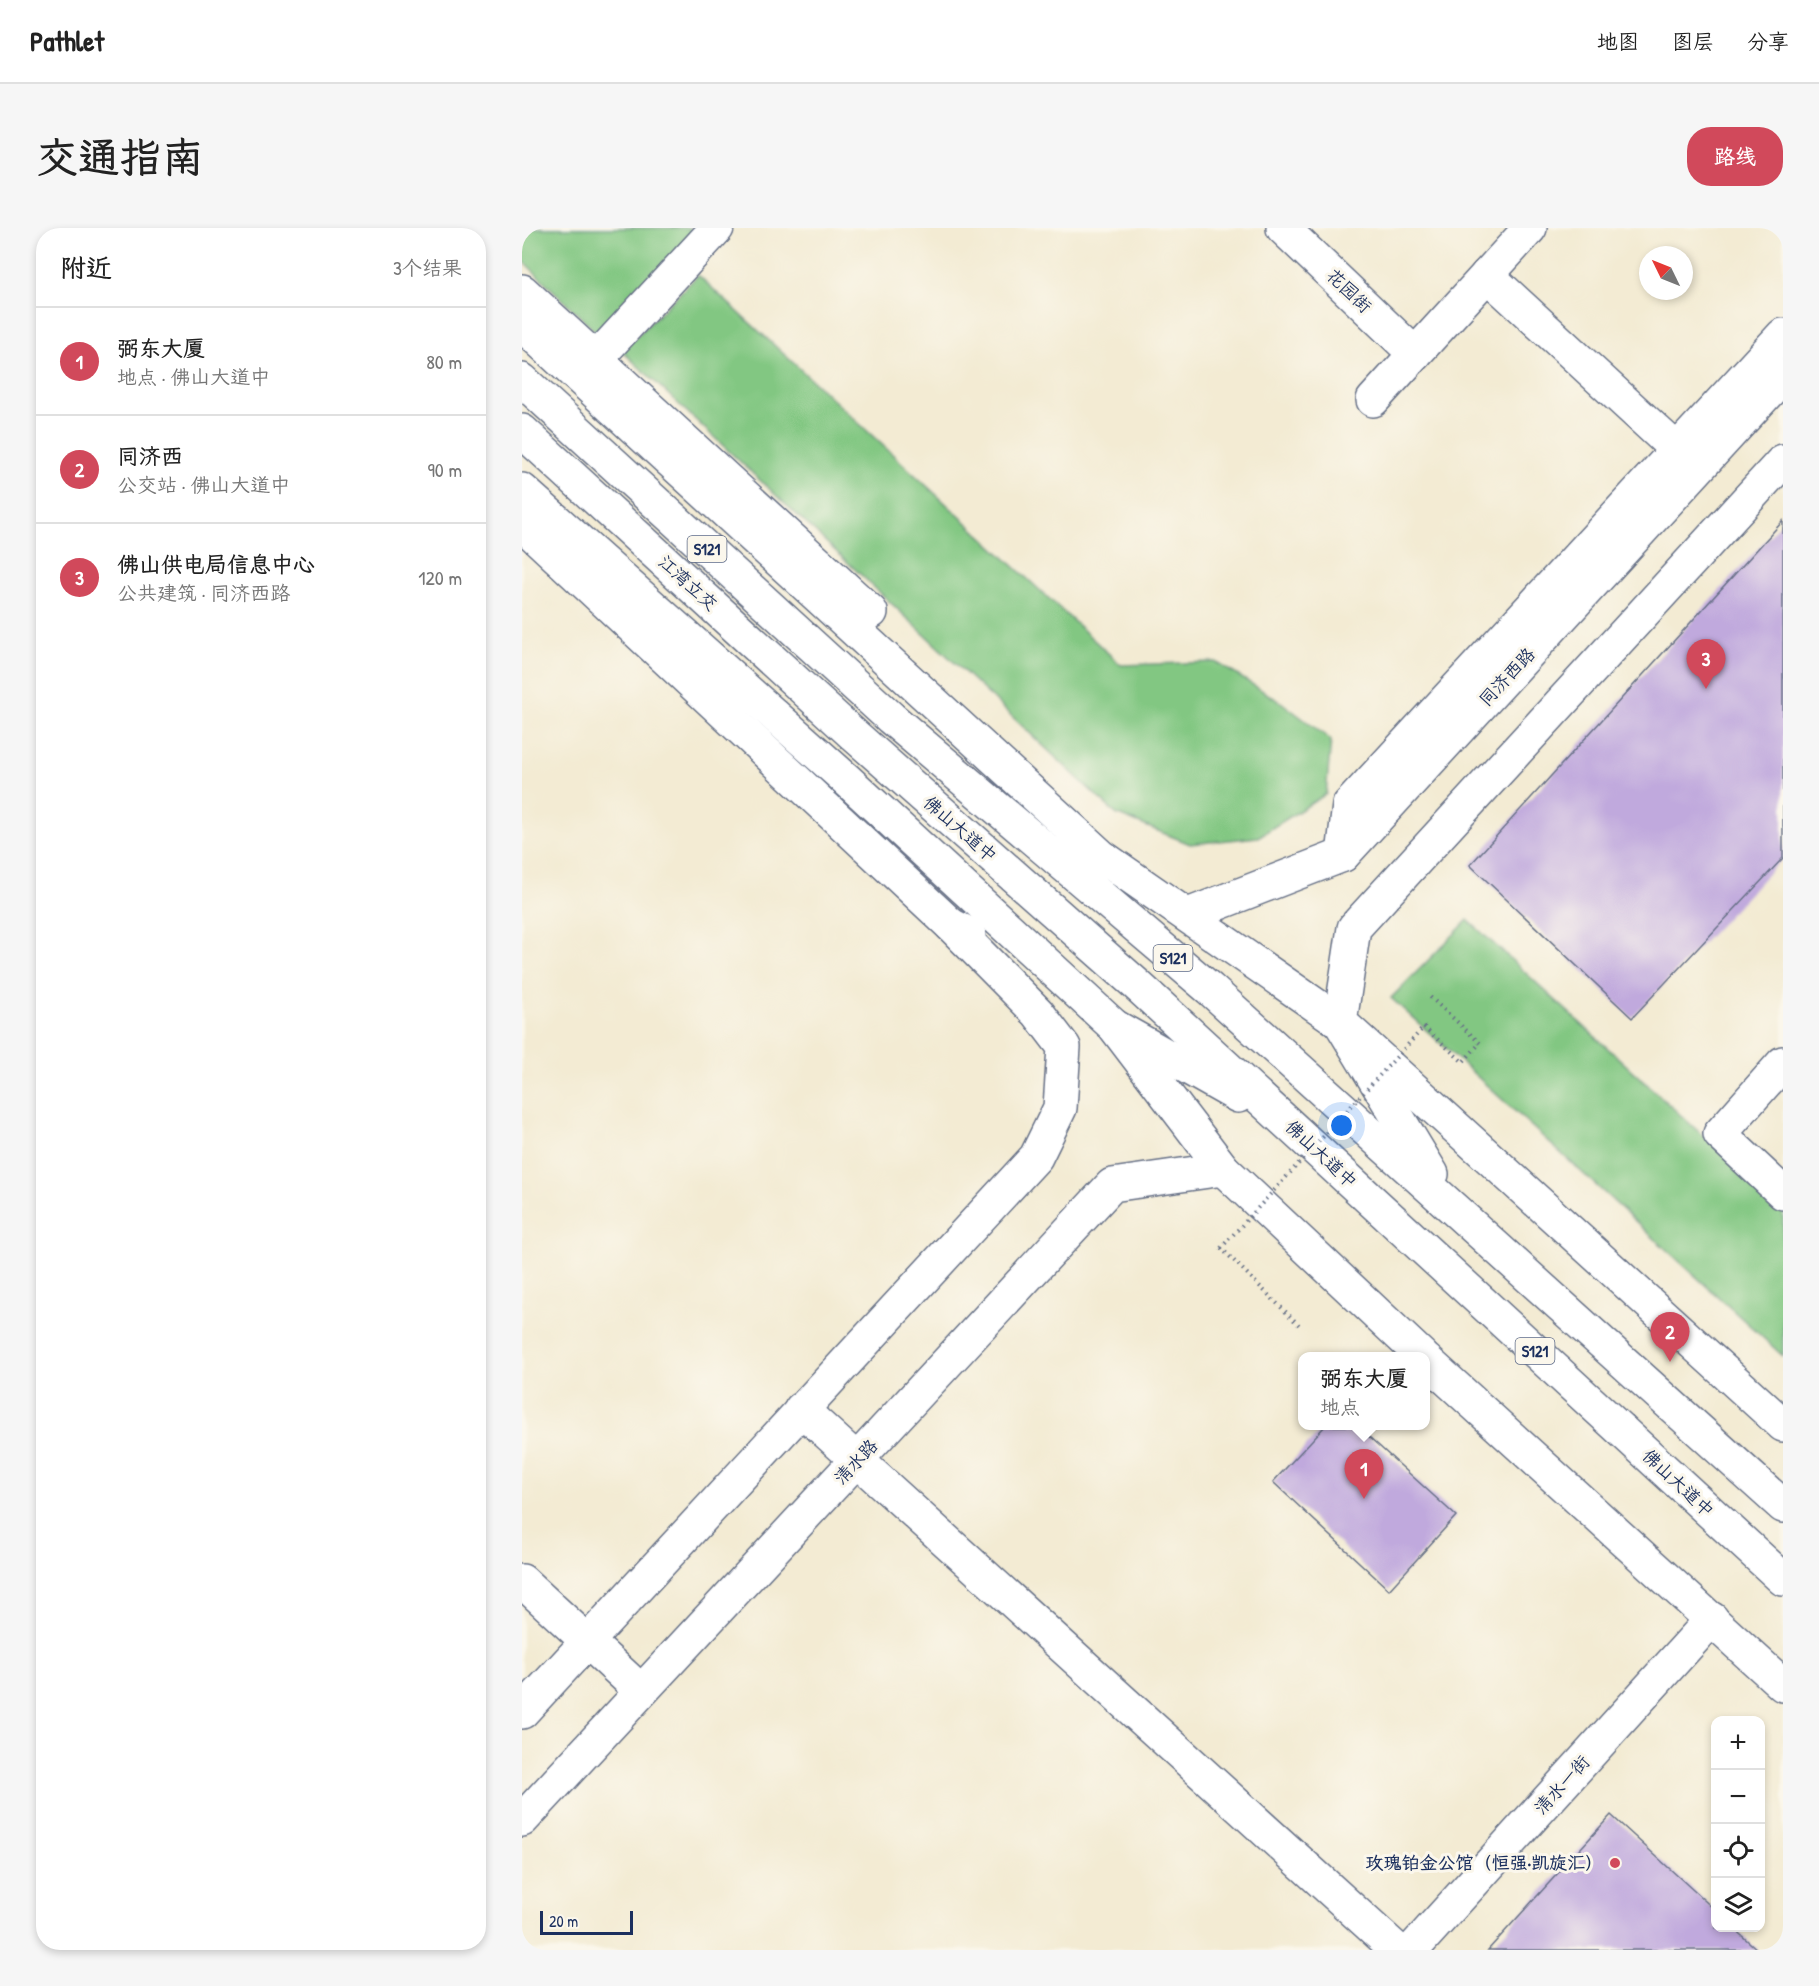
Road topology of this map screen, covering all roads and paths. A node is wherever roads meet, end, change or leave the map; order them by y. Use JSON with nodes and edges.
{"nodes":[{"id":1,"x":717,"y":228,"type":"edge"},
{"id":2,"x":1283,"y":228,"type":"edge"},
{"id":3,"x":1530,"y":228,"type":"edge"},
{"id":4,"x":1487,"y":275,"type":"junction"},
{"id":5,"x":522,"y":291,"type":"edge"},
{"id":6,"x":522,"y":325,"type":"edge"},
{"id":7,"x":1783,"y":335,"type":"edge"},
{"id":8,"x":1415,"y":354,"type":"junction"},
{"id":9,"x":596,"y":359,"type":"junction"},
{"id":10,"x":1783,"y":376,"type":"edge"},
{"id":11,"x":522,"y":380,"type":"edge"},
{"id":12,"x":1373,"y":400,"type":"dead end"},
{"id":13,"x":522,"y":431,"type":"edge"},
{"id":14,"x":1677,"y":450,"type":"junction"},
{"id":15,"x":1783,"y":461,"type":"edge"},
{"id":16,"x":522,"y":490,"type":"edge"},
{"id":17,"x":1783,"y":495,"type":"edge"},
{"id":18,"x":522,"y":524,"type":"edge"},
{"id":19,"x":1709,"y":575,"type":"junction"},
{"id":20,"x":1658,"y":598,"type":"junction"},
{"id":21,"x":1640,"y":650,"type":"junction"},
{"id":22,"x":854,"y":735,"type":"joint"},
{"id":23,"x":983,"y":746,"type":"junction"},
{"id":24,"x":1343,"y":855,"type":"junction"},
{"id":25,"x":1378,"y":903,"type":"junction"},
{"id":26,"x":1188,"y":915,"type":"junction"},
{"id":27,"x":951,"y":925,"type":"junction"},
{"id":28,"x":1056,"y":972,"type":"junction"},
{"id":29,"x":1428,"y":995,"type":"dead end"},
{"id":30,"x":1340,"y":1022,"type":"junction"},
{"id":31,"x":1114,"y":1026,"type":"junction"},
{"id":32,"x":1783,"y":1063,"type":"edge"},
{"id":33,"x":1287,"y":1123,"type":"junction"},
{"id":34,"x":1223,"y":1169,"type":"junction"},
{"id":35,"x":1783,"y":1192,"type":"edge"},
{"id":36,"x":1449,"y":1204,"type":"junction"},
{"id":37,"x":1301,"y":1327,"type":"dead end"},
{"id":38,"x":1418,"y":1352,"type":"edge"},
{"id":39,"x":1430,"y":1365,"type":"edge"},
{"id":40,"x":801,"y":1409,"type":"junction"},
{"id":41,"x":1783,"y":1425,"type":"edge"},
{"id":42,"x":857,"y":1461,"type":"junction"},
{"id":43,"x":1783,"y":1506,"type":"edge"},
{"id":44,"x":1783,"y":1579,"type":"edge"},
{"id":45,"x":522,"y":1581,"type":"edge"},
{"id":46,"x":1712,"y":1619,"type":"junction"},
{"id":47,"x":587,"y":1641,"type":"junction"},
{"id":48,"x":1783,"y":1685,"type":"edge"},
{"id":49,"x":641,"y":1691,"type":"junction"},
{"id":50,"x":522,"y":1712,"type":"edge"},
{"id":51,"x":522,"y":1820,"type":"edge"},
{"id":52,"x":1397,"y":1950,"type":"edge"},
{"id":53,"x":1412,"y":1950,"type":"edge"}],
"edges":[{"from":1,"to":9,"type":"main road"},
{"from":2,"to":8,"type":"main road","name":"花园街"},
{"from":3,"to":4,"type":"main road"},
{"from":4,"to":8,"type":"main road"},
{"from":4,"to":14,"type":"main road"},
{"from":5,"to":9,"type":"main road"},
{"from":6,"to":23,"type":"main road"},
{"from":7,"to":14,"type":"main road"},
{"from":8,"to":12,"type":"main road"},
{"from":9,"to":23,"type":"main road"},
{"from":10,"to":24,"type":"main road","name":"同济西路"},
{"from":11,"to":36,"type":"main road","number":"S121"},
{"from":13,"to":22,"type":"main road","name":"江湾立交","number":"S121"},
{"from":14,"to":24,"type":"main road"},
{"from":15,"to":20,"type":"main road"},
{"from":16,"to":28,"type":"main road"},
{"from":17,"to":19,"type":"main road"},
{"from":18,"to":27,"type":"main road"},
{"from":19,"to":20,"type":"main road"},
{"from":19,"to":21,"type":"main road"},
{"from":20,"to":21,"type":"main road"},
{"from":20,"to":25,"type":"main road"},
{"from":21,"to":25,"type":"main road"},
{"from":22,"to":33,"type":"main road","name":"佛山大道中","number":"S121"},
{"from":23,"to":26,"type":"main road"},
{"from":24,"to":26,"type":"main road","name":"同济西路"},
{"from":25,"to":30,"type":"main road"},
{"from":26,"to":30,"type":"main road"},
{"from":27,"to":28,"type":"main road"},
{"from":27,"to":40,"type":"main road"},
{"from":28,"to":31,"type":"main road"},
{"from":29,"to":37,"type":"path","bridge":true},
{"from":30,"to":36,"type":"main road"},
{"from":30,"to":41,"type":"main road"},
{"from":31,"to":33,"type":"main road"},
{"from":31,"to":34,"type":"main road"},
{"from":32,"to":35,"type":"main road"},
{"from":33,"to":44,"type":"main road","name":"佛山大道中","number":"S121"},
{"from":34,"to":38,"type":"main road"},
{"from":34,"to":42,"type":"main road","name":"清水路"},
{"from":36,"to":43,"type":"main road","number":"S121"},
{"from":39,"to":46,"type":"main road"},
{"from":40,"to":42,"type":"main road"},
{"from":40,"to":47,"type":"main road"},
{"from":42,"to":49,"type":"main road","name":"清水路"},
{"from":42,"to":52,"type":"main road"},
{"from":45,"to":47,"type":"main road"},
{"from":46,"to":48,"type":"main road"},
{"from":46,"to":53,"type":"main road","name":"清水一街"},
{"from":47,"to":49,"type":"main road"},
{"from":47,"to":50,"type":"main road"},
{"from":49,"to":51,"type":"main road","name":"清水路"}]}
